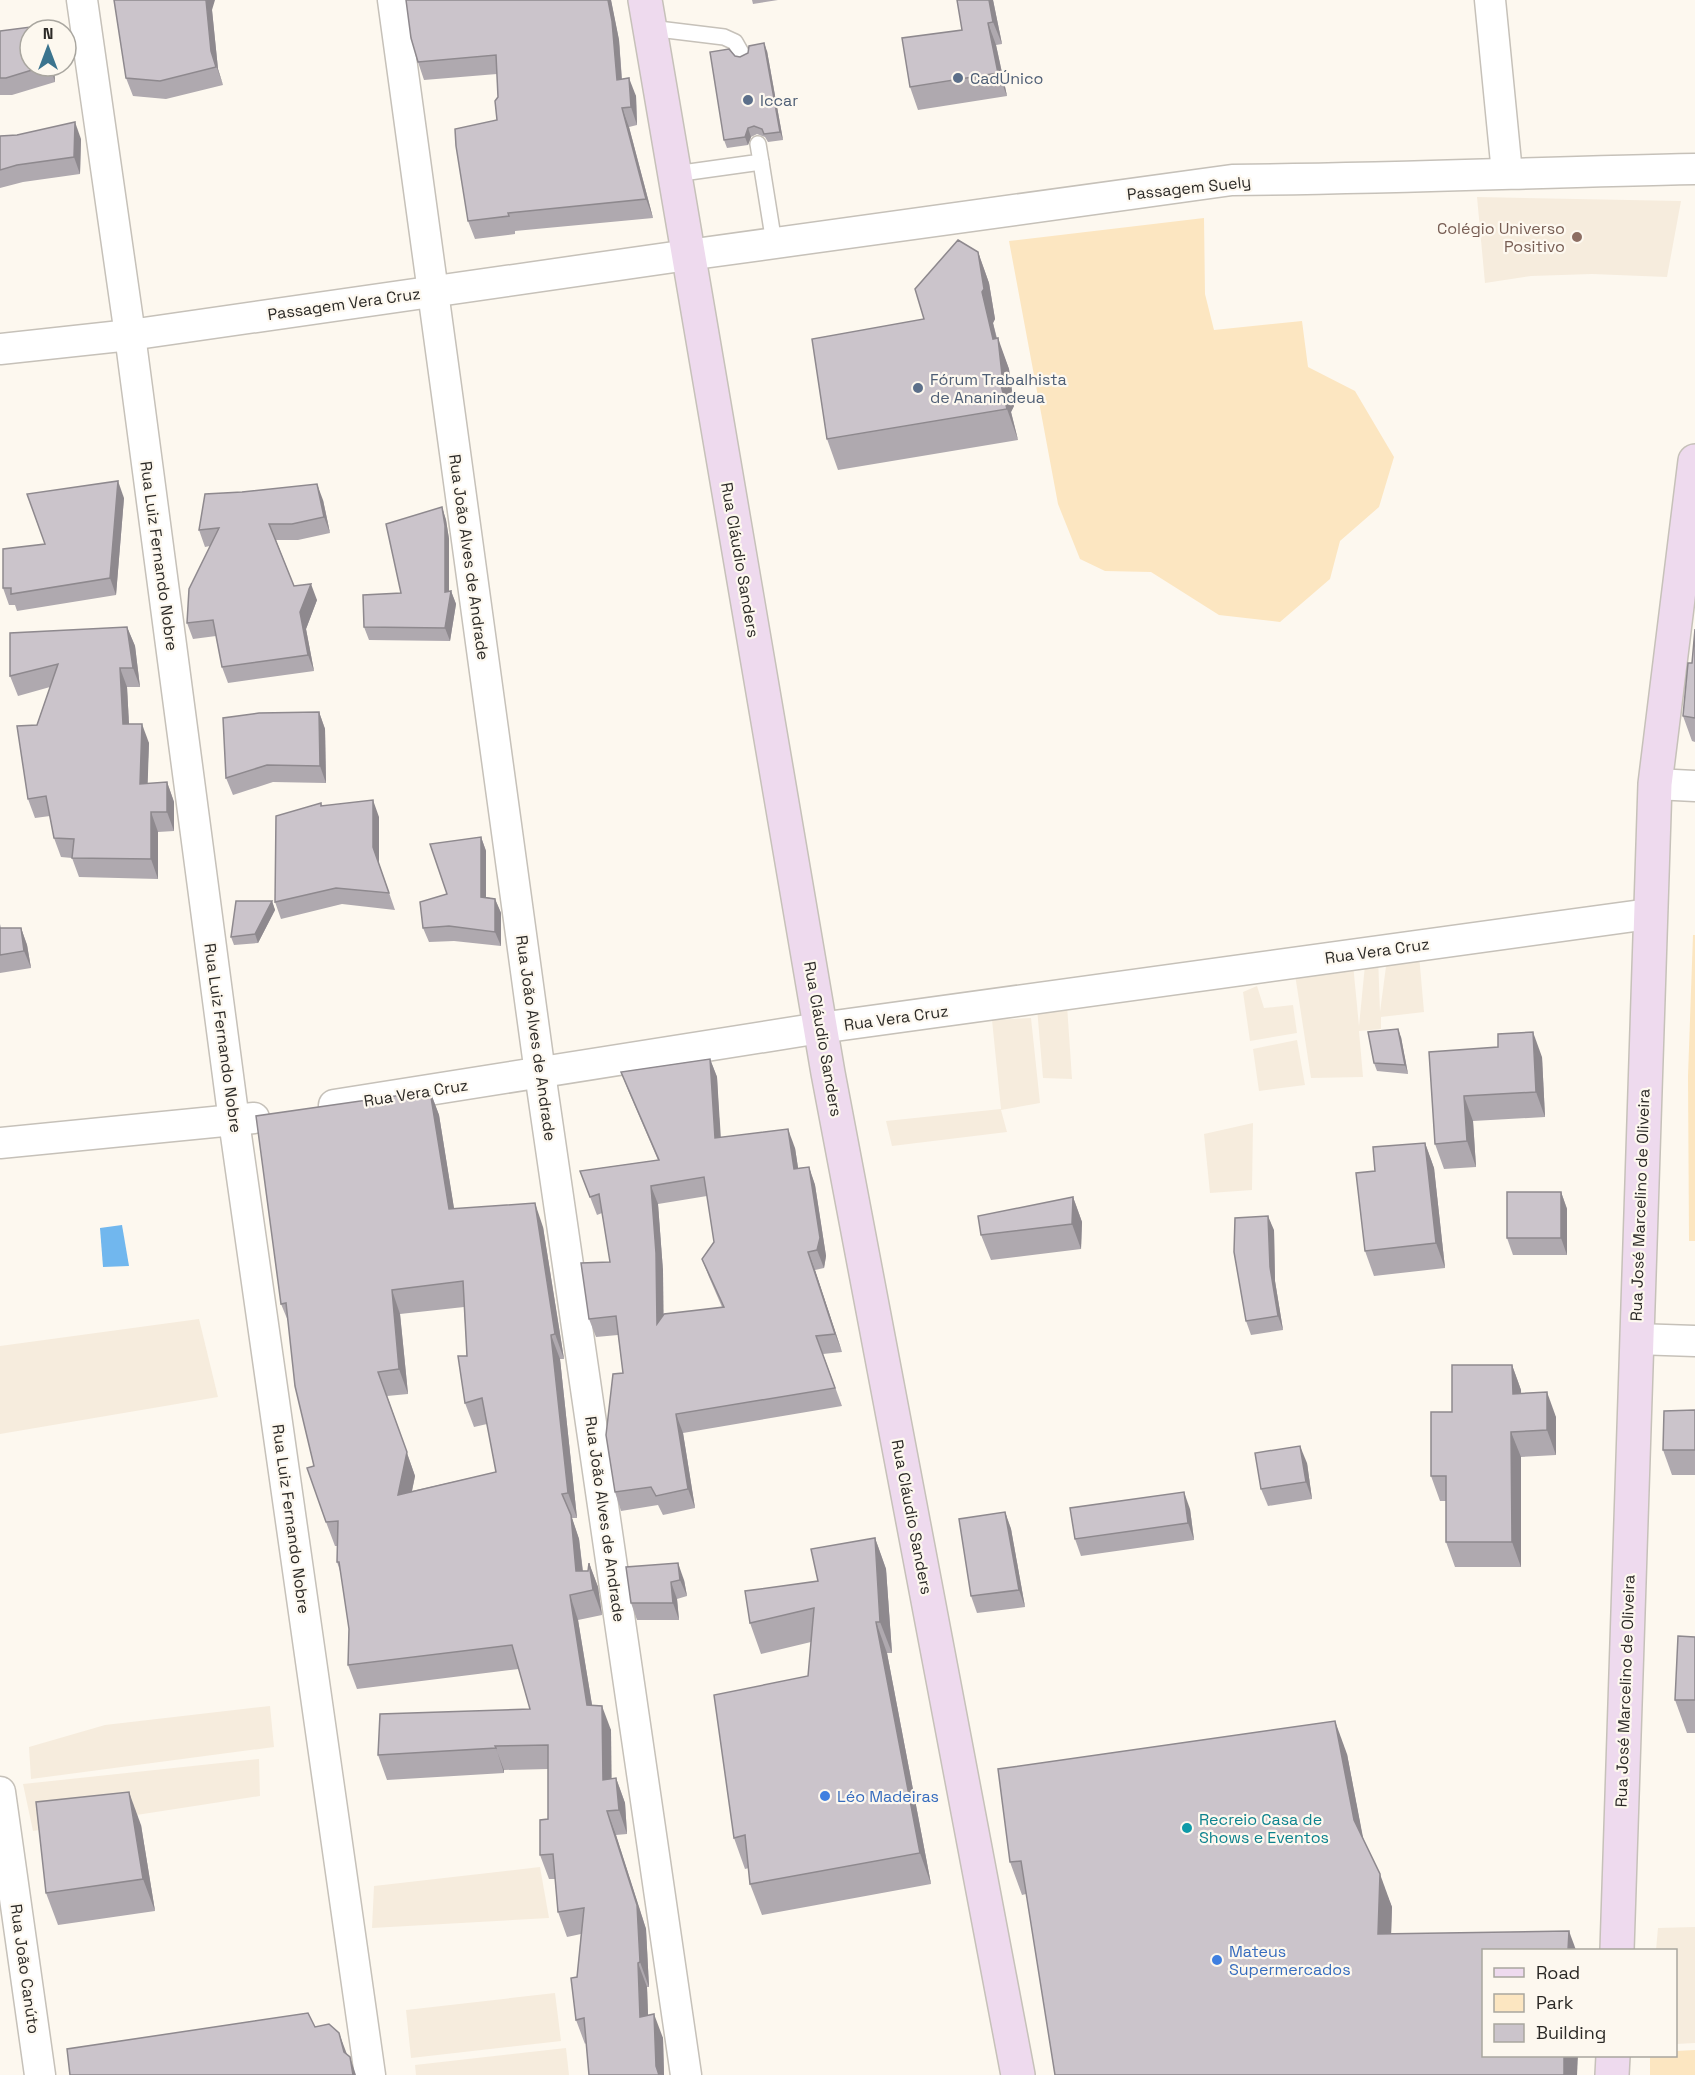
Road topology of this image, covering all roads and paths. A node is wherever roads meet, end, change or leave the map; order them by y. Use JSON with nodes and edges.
{"nodes":[{"id":1,"x":82,"y":0,"type":"edge"},
{"id":2,"x":393,"y":0,"type":"edge"},
{"id":3,"x":1490,"y":0,"type":"edge"},
{"id":4,"x":647,"y":14,"type":"edge"},
{"id":5,"x":743,"y":56,"type":"edge"},
{"id":6,"x":758,"y":144,"type":"dead end"},
{"id":7,"x":761,"y":162,"type":"junction"},
{"id":8,"x":1695,"y":169,"type":"edge"},
{"id":9,"x":1507,"y":172,"type":"junction"},
{"id":10,"x":675,"y":174,"type":"junction"},
{"id":11,"x":774,"y":243,"type":"junction"},
{"id":12,"x":687,"y":255,"type":"junction"},
{"id":13,"x":433,"y":291,"type":"junction"},
{"id":14,"x":130,"y":334,"type":"junction"},
{"id":15,"x":0,"y":349,"type":"edge"},
{"id":16,"x":1695,"y":462,"type":"edge"},
{"id":17,"x":1655,"y":784,"type":"junction"},
{"id":18,"x":1695,"y":786,"type":"edge"},
{"id":19,"x":1649,"y":914,"type":"junction"},
{"id":20,"x":820,"y":1028,"type":"junction"},
{"id":21,"x":540,"y":1073,"type":"junction"},
{"id":22,"x":234,"y":1121,"type":"junction"},
{"id":23,"x":0,"y":1143,"type":"edge"},
{"id":24,"x":1636,"y":1339,"type":"junction"},
{"id":25,"x":1695,"y":1341,"type":"edge"},
{"id":26,"x":0,"y":1792,"type":"edge"},
{"id":27,"x":1617,"y":1949,"type":"edge"},
{"id":28,"x":1613,"y":2057,"type":"edge"},
{"id":29,"x":40,"y":2075,"type":"edge"},
{"id":30,"x":370,"y":2075,"type":"edge"},
{"id":31,"x":686,"y":2075,"type":"edge"},
{"id":32,"x":1018,"y":2075,"type":"edge"},
{"id":33,"x":1612,"y":2075,"type":"edge"}],
"edges":[{"from":1,"to":14,"type":"street","name":"Rua Luiz Fernando Nobre"},
{"from":2,"to":13,"type":"street","name":"Rua João Alves de Andrade"},
{"from":3,"to":9,"type":"street"},
{"from":4,"to":5,"type":"lane"},
{"from":4,"to":10,"type":"main road","name":"Rua Cláudio Sanders"},
{"from":6,"to":7,"type":"lane"},
{"from":7,"to":10,"type":"lane"},
{"from":7,"to":11,"type":"lane"},
{"from":8,"to":9,"type":"street","name":"Passagem Suely"},
{"from":9,"to":11,"type":"street","name":"Passagem Suely"},
{"from":10,"to":12,"type":"main road","name":"Rua Cláudio Sanders"},
{"from":11,"to":12,"type":"street","name":"Passagem Suely"},
{"from":12,"to":13,"type":"street","name":"Passagem Vera Cruz"},
{"from":12,"to":20,"type":"main road","name":"Rua Cláudio Sanders"},
{"from":13,"to":14,"type":"street","name":"Passagem Vera Cruz"},
{"from":13,"to":21,"type":"street","name":"Rua João Alves de Andrade"},
{"from":14,"to":15,"type":"street","name":"Passagem Vera Cruz"},
{"from":14,"to":22,"type":"street","name":"Rua Luiz Fernando Nobre"},
{"from":16,"to":17,"type":"main road","name":"Rua José Marcelino de Oliveira"},
{"from":17,"to":18,"type":"street"},
{"from":17,"to":19,"type":"main road","name":"Rua José Marcelino de Oliveira"},
{"from":19,"to":20,"type":"street","name":"Rua Vera Cruz"},
{"from":19,"to":24,"type":"main road","name":"Rua José Marcelino de Oliveira"},
{"from":20,"to":21,"type":"street","name":"Rua Vera Cruz"},
{"from":20,"to":32,"type":"main road","name":"Rua Cláudio Sanders"},
{"from":21,"to":22,"type":"street","name":"Rua Vera Cruz"},
{"from":21,"to":31,"type":"street","name":"Rua João Alves de Andrade"},
{"from":22,"to":23,"type":"street","name":"Rua Vera Cruz"},
{"from":22,"to":30,"type":"street","name":"Rua Luiz Fernando Nobre"},
{"from":24,"to":25,"type":"street"},
{"from":24,"to":27,"type":"main road","name":"Rua José Marcelino de Oliveira"},
{"from":26,"to":29,"type":"street","name":"Rua João Canúto"},
{"from":28,"to":33,"type":"main road"}]}
